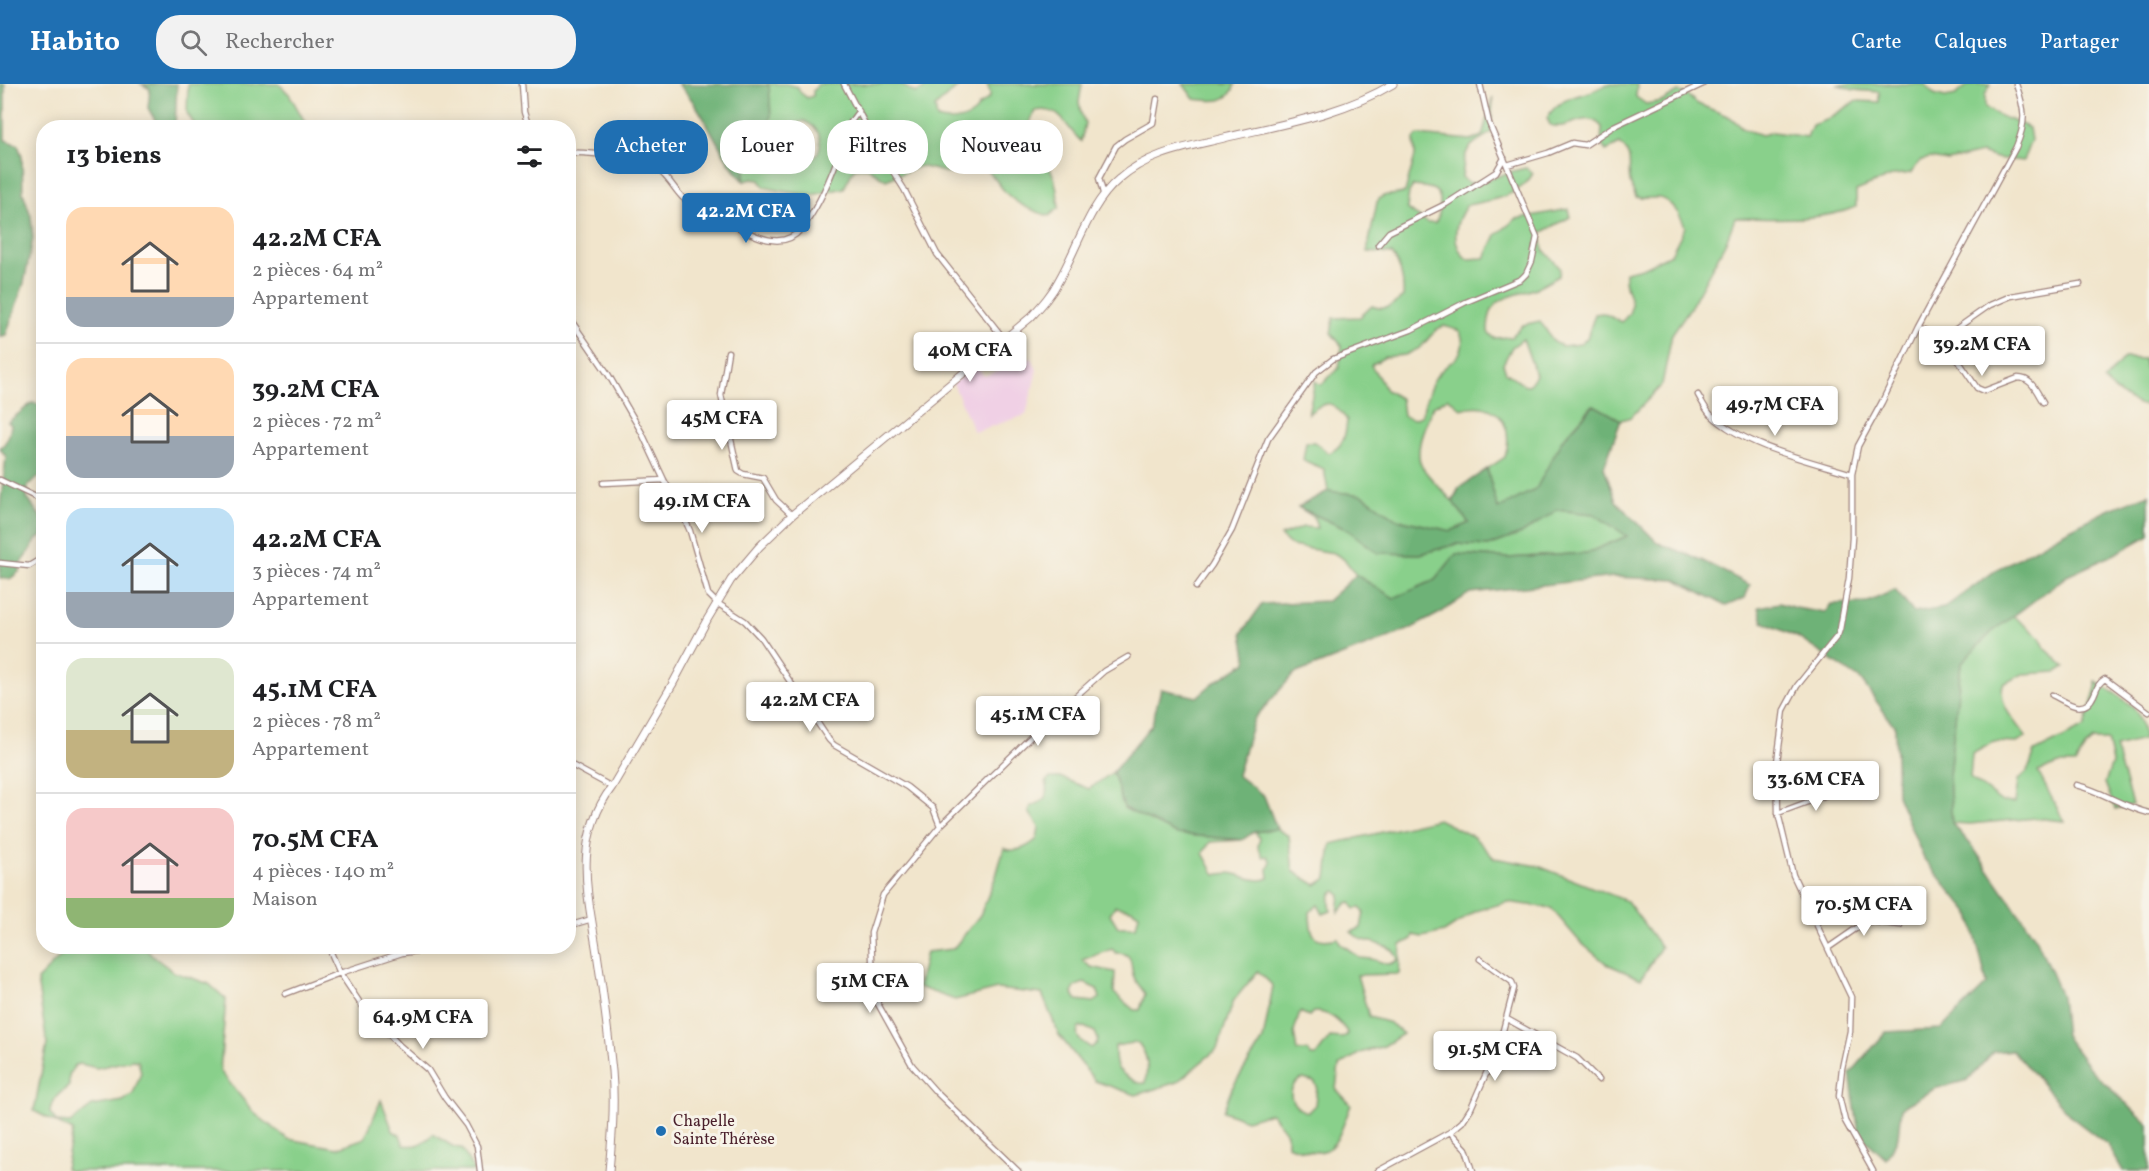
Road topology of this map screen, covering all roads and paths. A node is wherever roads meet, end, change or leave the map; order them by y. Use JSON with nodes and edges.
{"nodes":[{"id":1,"x":522,"y":84,"type":"edge"},
{"id":2,"x":844,"y":84,"type":"edge"},
{"id":3,"x":1393,"y":84,"type":"edge"},
{"id":4,"x":1480,"y":84,"type":"edge"},
{"id":5,"x":1703,"y":84,"type":"edge"},
{"id":6,"x":2016,"y":84,"type":"edge"},
{"id":7,"x":1157,"y":99,"type":"dead end"},
{"id":8,"x":859,"y":111,"type":"junction"},
{"id":9,"x":526,"y":120,"type":"edge"},
{"id":10,"x":576,"y":153,"type":"edge"},
{"id":11,"x":1504,"y":157,"type":"junction"},
{"id":12,"x":1507,"y":165,"type":"junction"},
{"id":13,"x":1103,"y":193,"type":"junction"},
{"id":14,"x":1378,"y":245,"type":"dead end"},
{"id":15,"x":2080,"y":284,"type":"dead end"},
{"id":16,"x":1918,"y":327,"type":"junction"},
{"id":17,"x":576,"y":328,"type":"edge"},
{"id":18,"x":1943,"y":338,"type":"junction"},
{"id":19,"x":1004,"y":339,"type":"junction"},
{"id":20,"x":729,"y":352,"type":"dead end"},
{"id":21,"x":1698,"y":395,"type":"dead end"},
{"id":22,"x":2043,"y":402,"type":"dead end"},
{"id":23,"x":1852,"y":474,"type":"junction"},
{"id":24,"x":0,"y":480,"type":"edge"},
{"id":25,"x":664,"y":480,"type":"junction"},
{"id":26,"x":603,"y":483,"type":"dead end"},
{"id":27,"x":36,"y":497,"type":"edge"},
{"id":28,"x":792,"y":515,"type":"junction"},
{"id":29,"x":36,"y":561,"type":"edge"},
{"id":30,"x":0,"y":563,"type":"edge"},
{"id":31,"x":1196,"y":587,"type":"dead end"},
{"id":32,"x":717,"y":603,"type":"junction"},
{"id":33,"x":1128,"y":657,"type":"dead end"},
{"id":34,"x":2052,"y":695,"type":"dead end"},
{"id":35,"x":2149,"y":712,"type":"edge"},
{"id":36,"x":576,"y":767,"type":"edge"},
{"id":37,"x":2076,"y":785,"type":"dead end"},
{"id":38,"x":612,"y":787,"type":"junction"},
{"id":39,"x":1845,"y":788,"type":"dead end"},
{"id":40,"x":1778,"y":813,"type":"junction"},
{"id":41,"x":2149,"y":813,"type":"edge"},
{"id":42,"x":940,"y":826,"type":"junction"},
{"id":43,"x":592,"y":919,"type":"junction"},
{"id":44,"x":576,"y":924,"type":"edge"},
{"id":45,"x":1900,"y":926,"type":"dead end"},
{"id":46,"x":1828,"y":948,"type":"junction"},
{"id":47,"x":332,"y":954,"type":"edge"},
{"id":48,"x":399,"y":954,"type":"edge"},
{"id":49,"x":1480,"y":959,"type":"dead end"},
{"id":50,"x":340,"y":973,"type":"junction"},
{"id":51,"x":285,"y":994,"type":"dead end"},
{"id":52,"x":1508,"y":1019,"type":"junction"},
{"id":53,"x":1599,"y":1080,"type":"dead end"},
{"id":54,"x":1450,"y":1132,"type":"junction"},
{"id":55,"x":480,"y":1171,"type":"edge"},
{"id":56,"x":609,"y":1171,"type":"edge"},
{"id":57,"x":1018,"y":1171,"type":"edge"},
{"id":58,"x":1378,"y":1171,"type":"edge"},
{"id":59,"x":1473,"y":1171,"type":"edge"},
{"id":60,"x":1873,"y":1171,"type":"edge"}],
"edges":[{"from":1,"to":9,"type":"street"},
{"from":2,"to":8,"type":"street"},
{"from":3,"to":13,"type":"main road"},
{"from":4,"to":11,"type":"street"},
{"from":5,"to":12,"type":"street"},
{"from":6,"to":16,"type":"street"},
{"from":7,"to":13,"type":"street"},
{"from":8,"to":10,"type":"street"},
{"from":8,"to":19,"type":"street"},
{"from":11,"to":12,"type":"street"},
{"from":11,"to":14,"type":"street"},
{"from":12,"to":31,"type":"street"},
{"from":13,"to":19,"type":"main road"},
{"from":15,"to":18,"type":"street"},
{"from":16,"to":18,"type":"street"},
{"from":16,"to":23,"type":"street"},
{"from":17,"to":25,"type":"street"},
{"from":18,"to":22,"type":"street"},
{"from":19,"to":28,"type":"main road"},
{"from":20,"to":28,"type":"street"},
{"from":21,"to":23,"type":"street"},
{"from":23,"to":40,"type":"street"},
{"from":24,"to":27,"type":"street"},
{"from":25,"to":26,"type":"street"},
{"from":25,"to":32,"type":"street"},
{"from":28,"to":32,"type":"main road"},
{"from":29,"to":30,"type":"street"},
{"from":32,"to":38,"type":"main road"},
{"from":32,"to":42,"type":"street"},
{"from":33,"to":42,"type":"street"},
{"from":34,"to":35,"type":"street"},
{"from":36,"to":38,"type":"street"},
{"from":37,"to":41,"type":"street"},
{"from":38,"to":43,"type":"main road"},
{"from":39,"to":40,"type":"street"},
{"from":40,"to":46,"type":"street"},
{"from":42,"to":57,"type":"street"},
{"from":43,"to":44,"type":"street"},
{"from":43,"to":56,"type":"main road"},
{"from":45,"to":46,"type":"street"},
{"from":46,"to":60,"type":"street"},
{"from":47,"to":50,"type":"street"},
{"from":48,"to":50,"type":"street"},
{"from":49,"to":52,"type":"street"},
{"from":50,"to":51,"type":"street"},
{"from":50,"to":55,"type":"street"},
{"from":52,"to":53,"type":"street"},
{"from":52,"to":54,"type":"street"},
{"from":54,"to":58,"type":"street"},
{"from":54,"to":59,"type":"street"}]}
